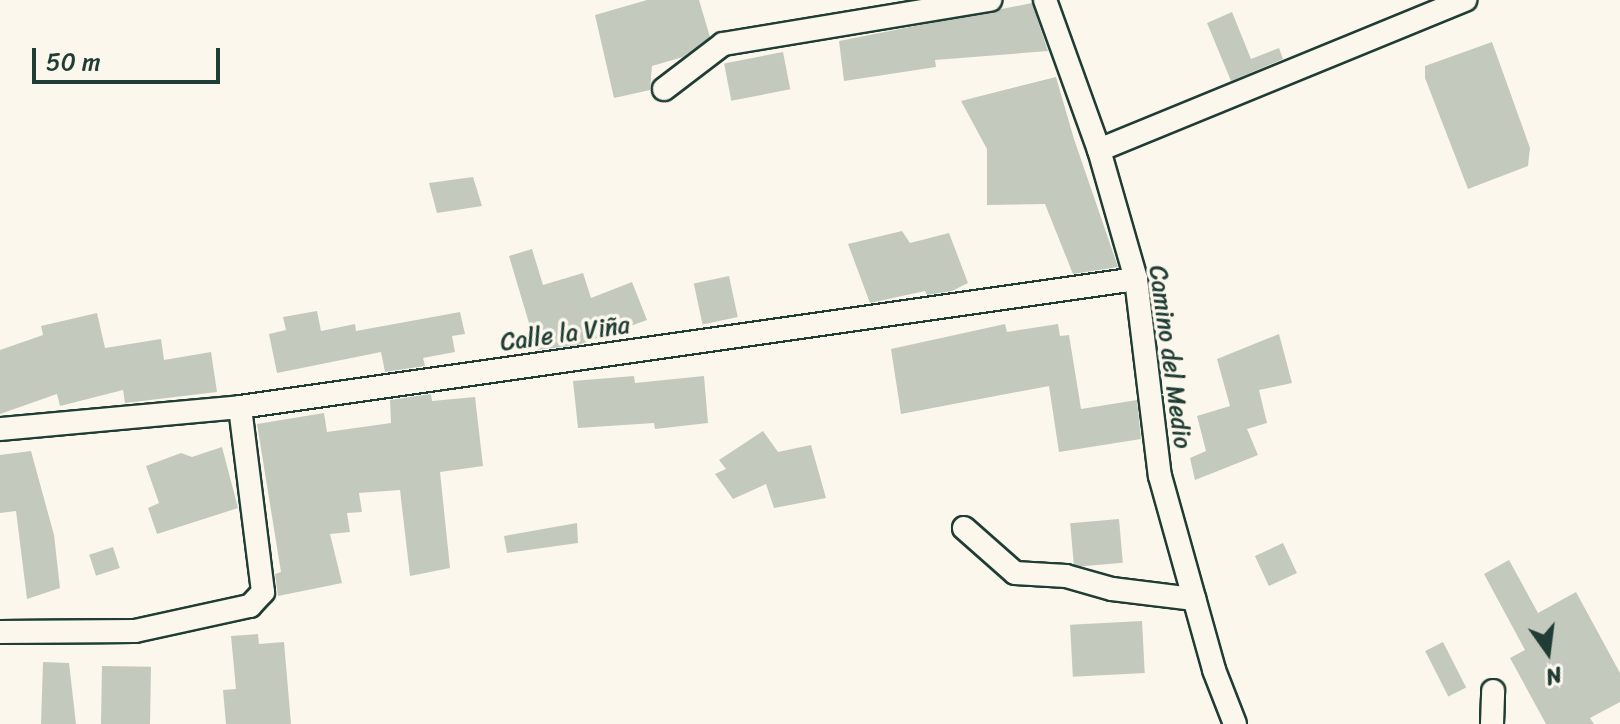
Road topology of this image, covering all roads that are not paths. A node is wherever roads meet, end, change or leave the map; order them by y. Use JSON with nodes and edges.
{"nodes":[{"id":1,"x":990,"y":0,"type":"edge"},
{"id":2,"x":1045,"y":0,"type":"edge"},
{"id":3,"x":1465,"y":0,"type":"edge"},
{"id":4,"x":664,"y":89,"type":"dead end"},
{"id":5,"x":1099,"y":150,"type":"junction"},
{"id":6,"x":1136,"y":279,"type":"junction"},
{"id":7,"x":240,"y":407,"type":"junction"},
{"id":8,"x":0,"y":429,"type":"edge"},
{"id":9,"x":964,"y":528,"type":"dead end"},
{"id":10,"x":1194,"y":599,"type":"junction"},
{"id":11,"x":0,"y":632,"type":"edge"},
{"id":12,"x":1493,"y":691,"type":"dead end"},
{"id":13,"x":1235,"y":724,"type":"edge"},
{"id":14,"x":1492,"y":724,"type":"edge"}],
"edges":[{"from":1,"to":4,"type":"street"},
{"from":2,"to":5,"type":"street","name":"Camino del Medio"},
{"from":3,"to":5,"type":"street"},
{"from":5,"to":6,"type":"street","name":"Camino del Medio"},
{"from":6,"to":7,"type":"street","name":"Calle la Viña"},
{"from":6,"to":10,"type":"street","name":"Camino del Medio"},
{"from":7,"to":8,"type":"street","name":"Calle la Viña"},
{"from":7,"to":11,"type":"street"},
{"from":9,"to":10,"type":"street"},
{"from":10,"to":13,"type":"street","name":"Camino del Medio"},
{"from":12,"to":14,"type":"street"}]}
